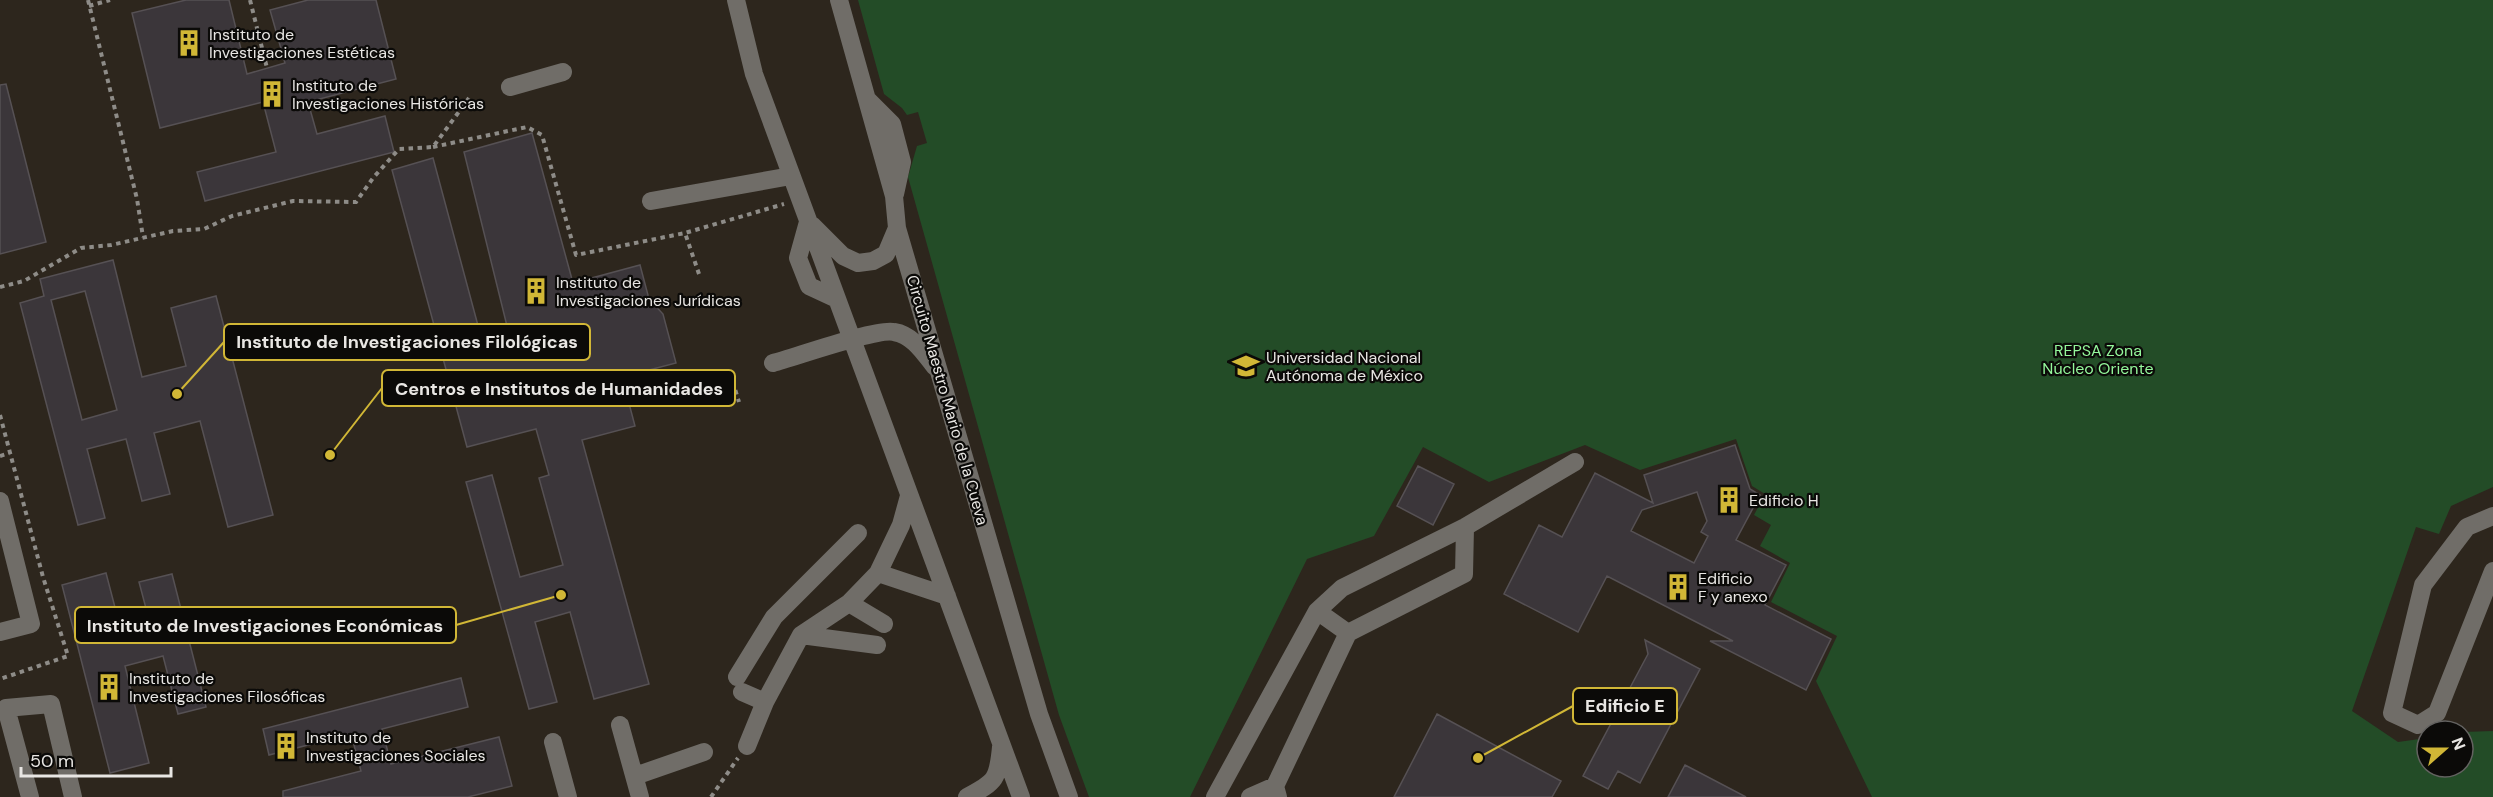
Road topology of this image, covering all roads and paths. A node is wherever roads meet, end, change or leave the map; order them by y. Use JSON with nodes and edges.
{"nodes":[{"id":1,"x":88,"y":0,"type":"edge"},
{"id":2,"x":110,"y":0,"type":"edge"},
{"id":3,"x":250,"y":0,"type":"edge"},
{"id":4,"x":736,"y":0,"type":"edge"},
{"id":5,"x":839,"y":0,"type":"edge"},
{"id":6,"x":89,"y":6,"type":"junction"},
{"id":7,"x":267,"y":68,"type":"dead end"},
{"id":8,"x":563,"y":72,"type":"dead end"},
{"id":9,"x":510,"y":87,"type":"dead end"},
{"id":10,"x":469,"y":98,"type":"dead end"},
{"id":11,"x":433,"y":147,"type":"junction"},
{"id":12,"x":791,"y":176,"type":"junction"},
{"id":13,"x":800,"y":200,"type":"junction"},
{"id":14,"x":651,"y":201,"type":"dead end"},
{"id":15,"x":808,"y":222,"type":"junction"},
{"id":16,"x":897,"y":228,"type":"junction"},
{"id":17,"x":685,"y":232,"type":"junction"},
{"id":18,"x":143,"y":237,"type":"junction"},
{"id":19,"x":699,"y":274,"type":"dead end"},
{"id":20,"x":0,"y":287,"type":"edge"},
{"id":21,"x":852,"y":340,"type":"junction"},
{"id":22,"x":773,"y":363,"type":"dead end"},
{"id":23,"x":730,"y":373,"type":"dead end"},
{"id":24,"x":942,"y":376,"type":"junction"},
{"id":25,"x":740,"y":402,"type":"dead end"},
{"id":26,"x":0,"y":415,"type":"edge"},
{"id":27,"x":10,"y":453,"type":"junction"},
{"id":28,"x":0,"y":456,"type":"edge"},
{"id":29,"x":1575,"y":462,"type":"dead end"},
{"id":30,"x":909,"y":496,"type":"junction"},
{"id":31,"x":0,"y":501,"type":"edge"},
{"id":32,"x":2493,"y":516,"type":"edge"},
{"id":33,"x":1465,"y":527,"type":"junction"},
{"id":34,"x":858,"y":533,"type":"dead end"},
{"id":35,"x":2493,"y":571,"type":"edge"},
{"id":36,"x":878,"y":573,"type":"junction"},
{"id":37,"x":947,"y":596,"type":"junction"},
{"id":38,"x":849,"y":603,"type":"junction"},
{"id":39,"x":1317,"y":611,"type":"junction"},
{"id":40,"x":885,"y":624,"type":"dead end"},
{"id":41,"x":0,"y":632,"type":"edge"},
{"id":42,"x":1348,"y":633,"type":"junction"},
{"id":43,"x":801,"y":635,"type":"junction"},
{"id":44,"x":877,"y":645,"type":"dead end"},
{"id":45,"x":0,"y":679,"type":"edge"},
{"id":46,"x":765,"y":702,"type":"junction"},
{"id":47,"x":620,"y":725,"type":"dead end"},
{"id":48,"x":553,"y":742,"type":"dead end"},
{"id":49,"x":1001,"y":742,"type":"junction"},
{"id":50,"x":747,"y":746,"type":"joint"},
{"id":51,"x":704,"y":752,"type":"dead end"},
{"id":52,"x":635,"y":776,"type":"junction"},
{"id":53,"x":1276,"y":792,"type":"edge"},
{"id":54,"x":30,"y":797,"type":"edge"},
{"id":55,"x":73,"y":797,"type":"edge"},
{"id":56,"x":568,"y":797,"type":"edge"},
{"id":57,"x":640,"y":797,"type":"edge"},
{"id":58,"x":711,"y":797,"type":"edge"},
{"id":59,"x":967,"y":797,"type":"edge"},
{"id":60,"x":1021,"y":797,"type":"edge"},
{"id":61,"x":1069,"y":797,"type":"edge"},
{"id":62,"x":1215,"y":797,"type":"edge"},
{"id":63,"x":1250,"y":797,"type":"edge"}],
"edges":[{"from":1,"to":6,"type":"path"},
{"from":2,"to":6,"type":"path"},
{"from":3,"to":7,"type":"path"},
{"from":4,"to":12,"type":"street"},
{"from":5,"to":16,"type":"street","name":"Circuito Maestro Mario de la Cueva"},
{"from":6,"to":18,"type":"path"},
{"from":8,"to":9,"type":"street"},
{"from":10,"to":11,"type":"path"},
{"from":11,"to":17,"type":"path"},
{"from":11,"to":18,"type":"path"},
{"from":12,"to":13,"type":"street"},
{"from":12,"to":14,"type":"street"},
{"from":13,"to":15,"type":"street"},
{"from":13,"to":17,"type":"path"},
{"from":15,"to":16,"type":"street"},
{"from":15,"to":21,"type":"street"},
{"from":16,"to":24,"type":"street","name":"Circuito Maestro Mario de la Cueva"},
{"from":17,"to":19,"type":"path"},
{"from":18,"to":20,"type":"path"},
{"from":21,"to":22,"type":"street"},
{"from":21,"to":24,"type":"street"},
{"from":21,"to":30,"type":"street"},
{"from":23,"to":25,"type":"path"},
{"from":24,"to":61,"type":"street","name":"Circuito Maestro Mario de la Cueva"},
{"from":26,"to":27,"type":"path"},
{"from":27,"to":28,"type":"path"},
{"from":27,"to":45,"type":"path"},
{"from":29,"to":33,"type":"street"},
{"from":30,"to":36,"type":"street"},
{"from":30,"to":37,"type":"street"},
{"from":31,"to":41,"type":"street"},
{"from":32,"to":35,"type":"street"},
{"from":33,"to":39,"type":"street"},
{"from":33,"to":42,"type":"street"},
{"from":34,"to":46,"type":"street"},
{"from":36,"to":37,"type":"street"},
{"from":36,"to":38,"type":"street"},
{"from":37,"to":49,"type":"street"},
{"from":38,"to":40,"type":"street"},
{"from":38,"to":43,"type":"street"},
{"from":39,"to":42,"type":"street"},
{"from":39,"to":62,"type":"street"},
{"from":42,"to":53,"type":"street"},
{"from":43,"to":44,"type":"street"},
{"from":43,"to":46,"type":"street"},
{"from":46,"to":50,"type":"street"},
{"from":47,"to":52,"type":"street"},
{"from":48,"to":56,"type":"street"},
{"from":49,"to":59,"type":"street"},
{"from":49,"to":60,"type":"street"},
{"from":50,"to":58,"type":"path"},
{"from":51,"to":52,"type":"street"},
{"from":52,"to":57,"type":"street"},
{"from":53,"to":63,"type":"street"},
{"from":54,"to":55,"type":"street"}]}
